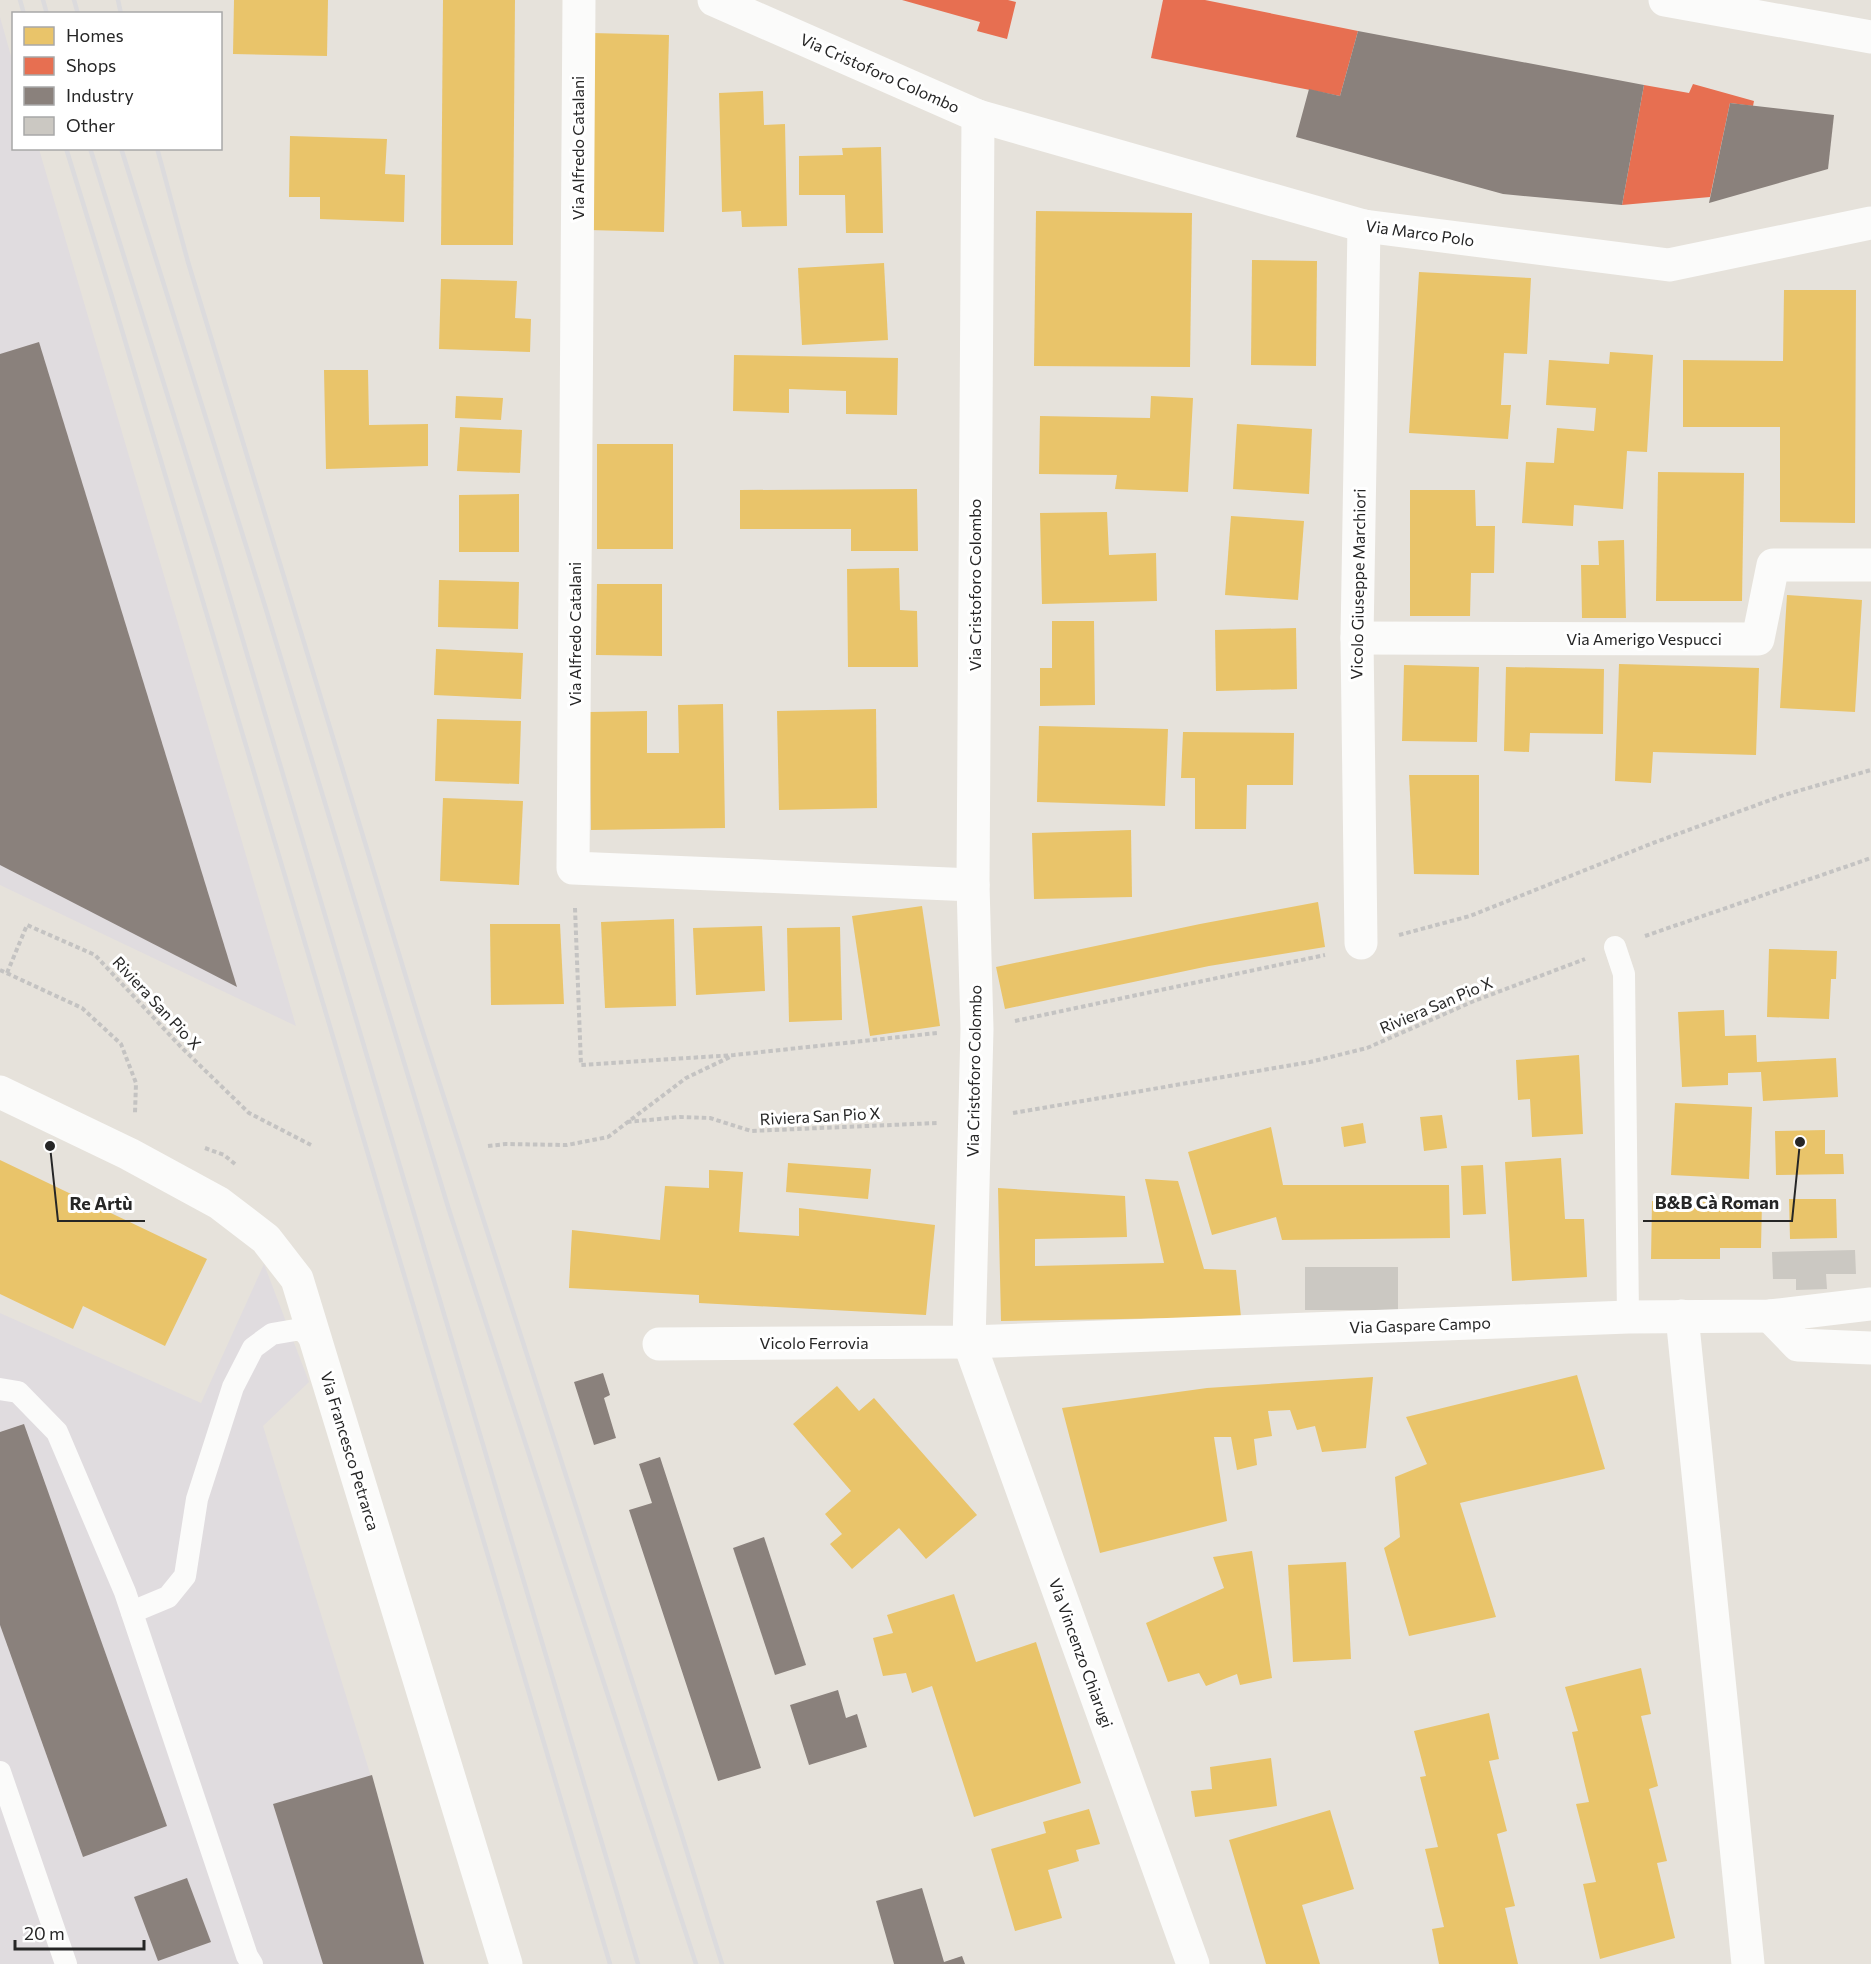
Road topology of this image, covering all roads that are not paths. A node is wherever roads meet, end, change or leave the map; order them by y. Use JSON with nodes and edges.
{"nodes":[{"id":1,"x":579,"y":0,"type":"edge"},
{"id":2,"x":714,"y":0,"type":"edge"},
{"id":3,"x":1665,"y":0,"type":"edge"},
{"id":4,"x":1727,"y":5,"type":"edge"},
{"id":5,"x":1871,"y":37,"type":"edge"},
{"id":6,"x":978,"y":116,"type":"junction"},
{"id":7,"x":1871,"y":223,"type":"edge"},
{"id":8,"x":1364,"y":226,"type":"junction"},
{"id":9,"x":1871,"y":565,"type":"edge"},
{"id":10,"x":1357,"y":638,"type":"junction"},
{"id":11,"x":973,"y":885,"type":"junction"},
{"id":12,"x":1361,"y":943,"type":"road end"},
{"id":13,"x":1615,"y":947,"type":"road end"},
{"id":14,"x":0,"y":1092,"type":"edge"},
{"id":15,"x":1871,"y":1305,"type":"edge"},
{"id":16,"x":1682,"y":1316,"type":"junction"},
{"id":17,"x":1770,"y":1316,"type":"junction"},
{"id":18,"x":1628,"y":1317,"type":"junction"},
{"id":19,"x":969,"y":1342,"type":"junction"},
{"id":20,"x":658,"y":1344,"type":"dead end"},
{"id":21,"x":318,"y":1347,"type":"junction"},
{"id":22,"x":1871,"y":1348,"type":"edge"},
{"id":23,"x":0,"y":1389,"type":"edge"},
{"id":24,"x":132,"y":1612,"type":"junction"},
{"id":25,"x":0,"y":1772,"type":"edge"},
{"id":26,"x":66,"y":1964,"type":"edge"},
{"id":27,"x":252,"y":1964,"type":"edge"},
{"id":28,"x":506,"y":1964,"type":"edge"},
{"id":29,"x":1194,"y":1964,"type":"edge"},
{"id":30,"x":1748,"y":1964,"type":"edge"}],
"edges":[{"from":1,"to":11,"type":"street","name":"Via Alfredo Catalani"},
{"from":2,"to":6,"type":"street","name":"Via Cristoforo Colombo"},
{"from":3,"to":4,"type":"street"},
{"from":4,"to":5,"type":"street"},
{"from":6,"to":8,"type":"street","name":"Via Marco Polo"},
{"from":6,"to":11,"type":"street","name":"Via Cristoforo Colombo"},
{"from":7,"to":8,"type":"street","name":"Via Marco Polo"},
{"from":8,"to":10,"type":"street","name":"Vicolo Giuseppe Marchiori"},
{"from":9,"to":10,"type":"street","name":"Via Amerigo Vespucci"},
{"from":10,"to":12,"type":"street","name":"Vicolo Giuseppe Marchiori"},
{"from":11,"to":19,"type":"street","name":"Via Cristoforo Colombo"},
{"from":13,"to":18,"type":"lane"},
{"from":14,"to":21,"type":"street","name":"Via Francesco Petrarca"},
{"from":15,"to":17,"type":"street","name":"Via Gaspare Campo"},
{"from":16,"to":17,"type":"street","name":"Via Gaspare Campo"},
{"from":16,"to":18,"type":"street","name":"Via Gaspare Campo"},
{"from":16,"to":30,"type":"street"},
{"from":17,"to":22,"type":"street"},
{"from":18,"to":19,"type":"street","name":"Via Gaspare Campo"},
{"from":19,"to":20,"type":"street","name":"Vicolo Ferrovia"},
{"from":19,"to":29,"type":"street","name":"Via Vincenzo Chiarugi"},
{"from":21,"to":24,"type":"lane"},
{"from":21,"to":28,"type":"street","name":"Via Francesco Petrarca"},
{"from":23,"to":24,"type":"lane"},
{"from":24,"to":27,"type":"lane"},
{"from":25,"to":26,"type":"lane"}]}
